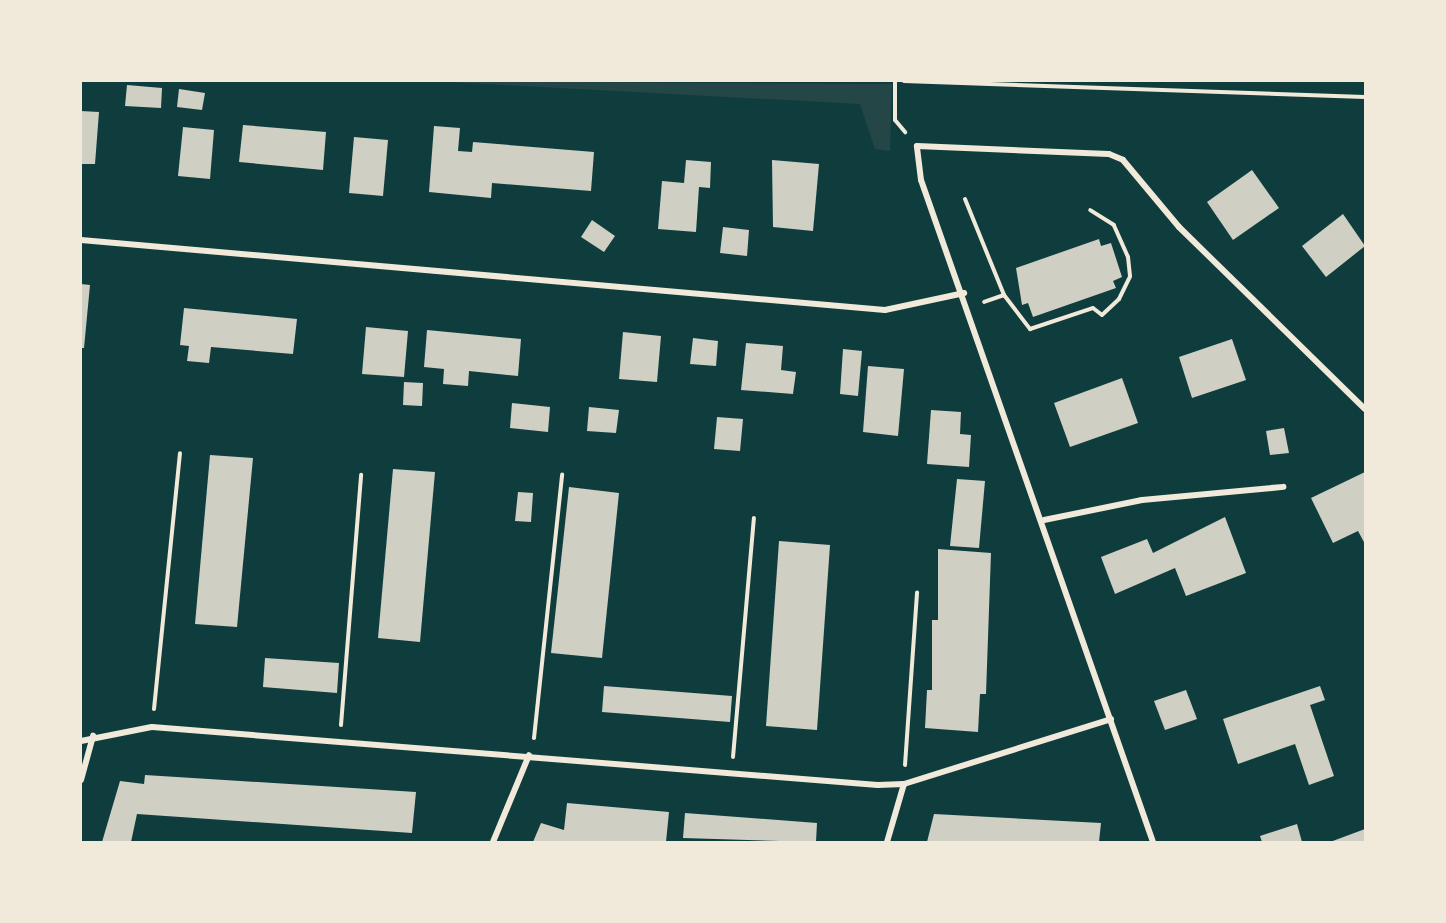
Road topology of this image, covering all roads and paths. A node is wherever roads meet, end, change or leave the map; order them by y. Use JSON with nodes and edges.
{"nodes":[{"id":1,"x":895,"y":81,"type":"edge"},
{"id":2,"x":904,"y":81,"type":"edge"},
{"id":3,"x":1365,"y":97,"type":"edge"},
{"id":4,"x":917,"y":146,"type":"junction"},
{"id":5,"x":965,"y":199,"type":"dead end"},
{"id":6,"x":1090,"y":210,"type":"dead end"},
{"id":7,"x":81,"y":240,"type":"edge"},
{"id":8,"x":964,"y":293,"type":"junction"},
{"id":9,"x":1004,"y":295,"type":"junction"},
{"id":10,"x":969,"y":308,"type":"junction"},
{"id":11,"x":1365,"y":409,"type":"edge"},
{"id":12,"x":180,"y":453,"type":"dead end"},
{"id":13,"x":562,"y":474,"type":"dead end"},
{"id":14,"x":361,"y":475,"type":"dead end"},
{"id":15,"x":1283,"y":487,"type":"dead end"},
{"id":16,"x":754,"y":518,"type":"dead end"},
{"id":17,"x":1044,"y":520,"type":"junction"},
{"id":18,"x":917,"y":592,"type":"dead end"},
{"id":19,"x":1111,"y":719,"type":"junction"},
{"id":20,"x":152,"y":727,"type":"junction"},
{"id":21,"x":93,"y":736,"type":"junction"},
{"id":22,"x":81,"y":741,"type":"edge"},
{"id":23,"x":339,"y":742,"type":"junction"},
{"id":24,"x":529,"y":755,"type":"junction"},
{"id":25,"x":731,"y":774,"type":"junction"},
{"id":26,"x":81,"y":780,"type":"edge"},
{"id":27,"x":904,"y":784,"type":"junction"},
{"id":28,"x":493,"y":842,"type":"edge"},
{"id":29,"x":887,"y":842,"type":"edge"},
{"id":30,"x":1153,"y":842,"type":"edge"}],
"edges":[{"from":1,"to":4,"type":"path"},
{"from":2,"to":3,"type":"path"},
{"from":4,"to":8,"type":"street"},
{"from":4,"to":11,"type":"street"},
{"from":5,"to":9,"type":"path"},
{"from":6,"to":9,"type":"path"},
{"from":7,"to":8,"type":"street"},
{"from":8,"to":10,"type":"street"},
{"from":9,"to":10,"type":"path"},
{"from":10,"to":17,"type":"street"},
{"from":12,"to":20,"type":"path"},
{"from":13,"to":24,"type":"path"},
{"from":14,"to":23,"type":"path"},
{"from":15,"to":17,"type":"street"},
{"from":16,"to":25,"type":"path"},
{"from":17,"to":19,"type":"street"},
{"from":18,"to":27,"type":"path"},
{"from":19,"to":27,"type":"street"},
{"from":19,"to":30,"type":"street"},
{"from":20,"to":21,"type":"street"},
{"from":20,"to":23,"type":"street"},
{"from":21,"to":22,"type":"street"},
{"from":21,"to":26,"type":"street"},
{"from":23,"to":24,"type":"street"},
{"from":24,"to":25,"type":"street"},
{"from":24,"to":28,"type":"street"},
{"from":25,"to":27,"type":"street"},
{"from":27,"to":29,"type":"street"}]}
